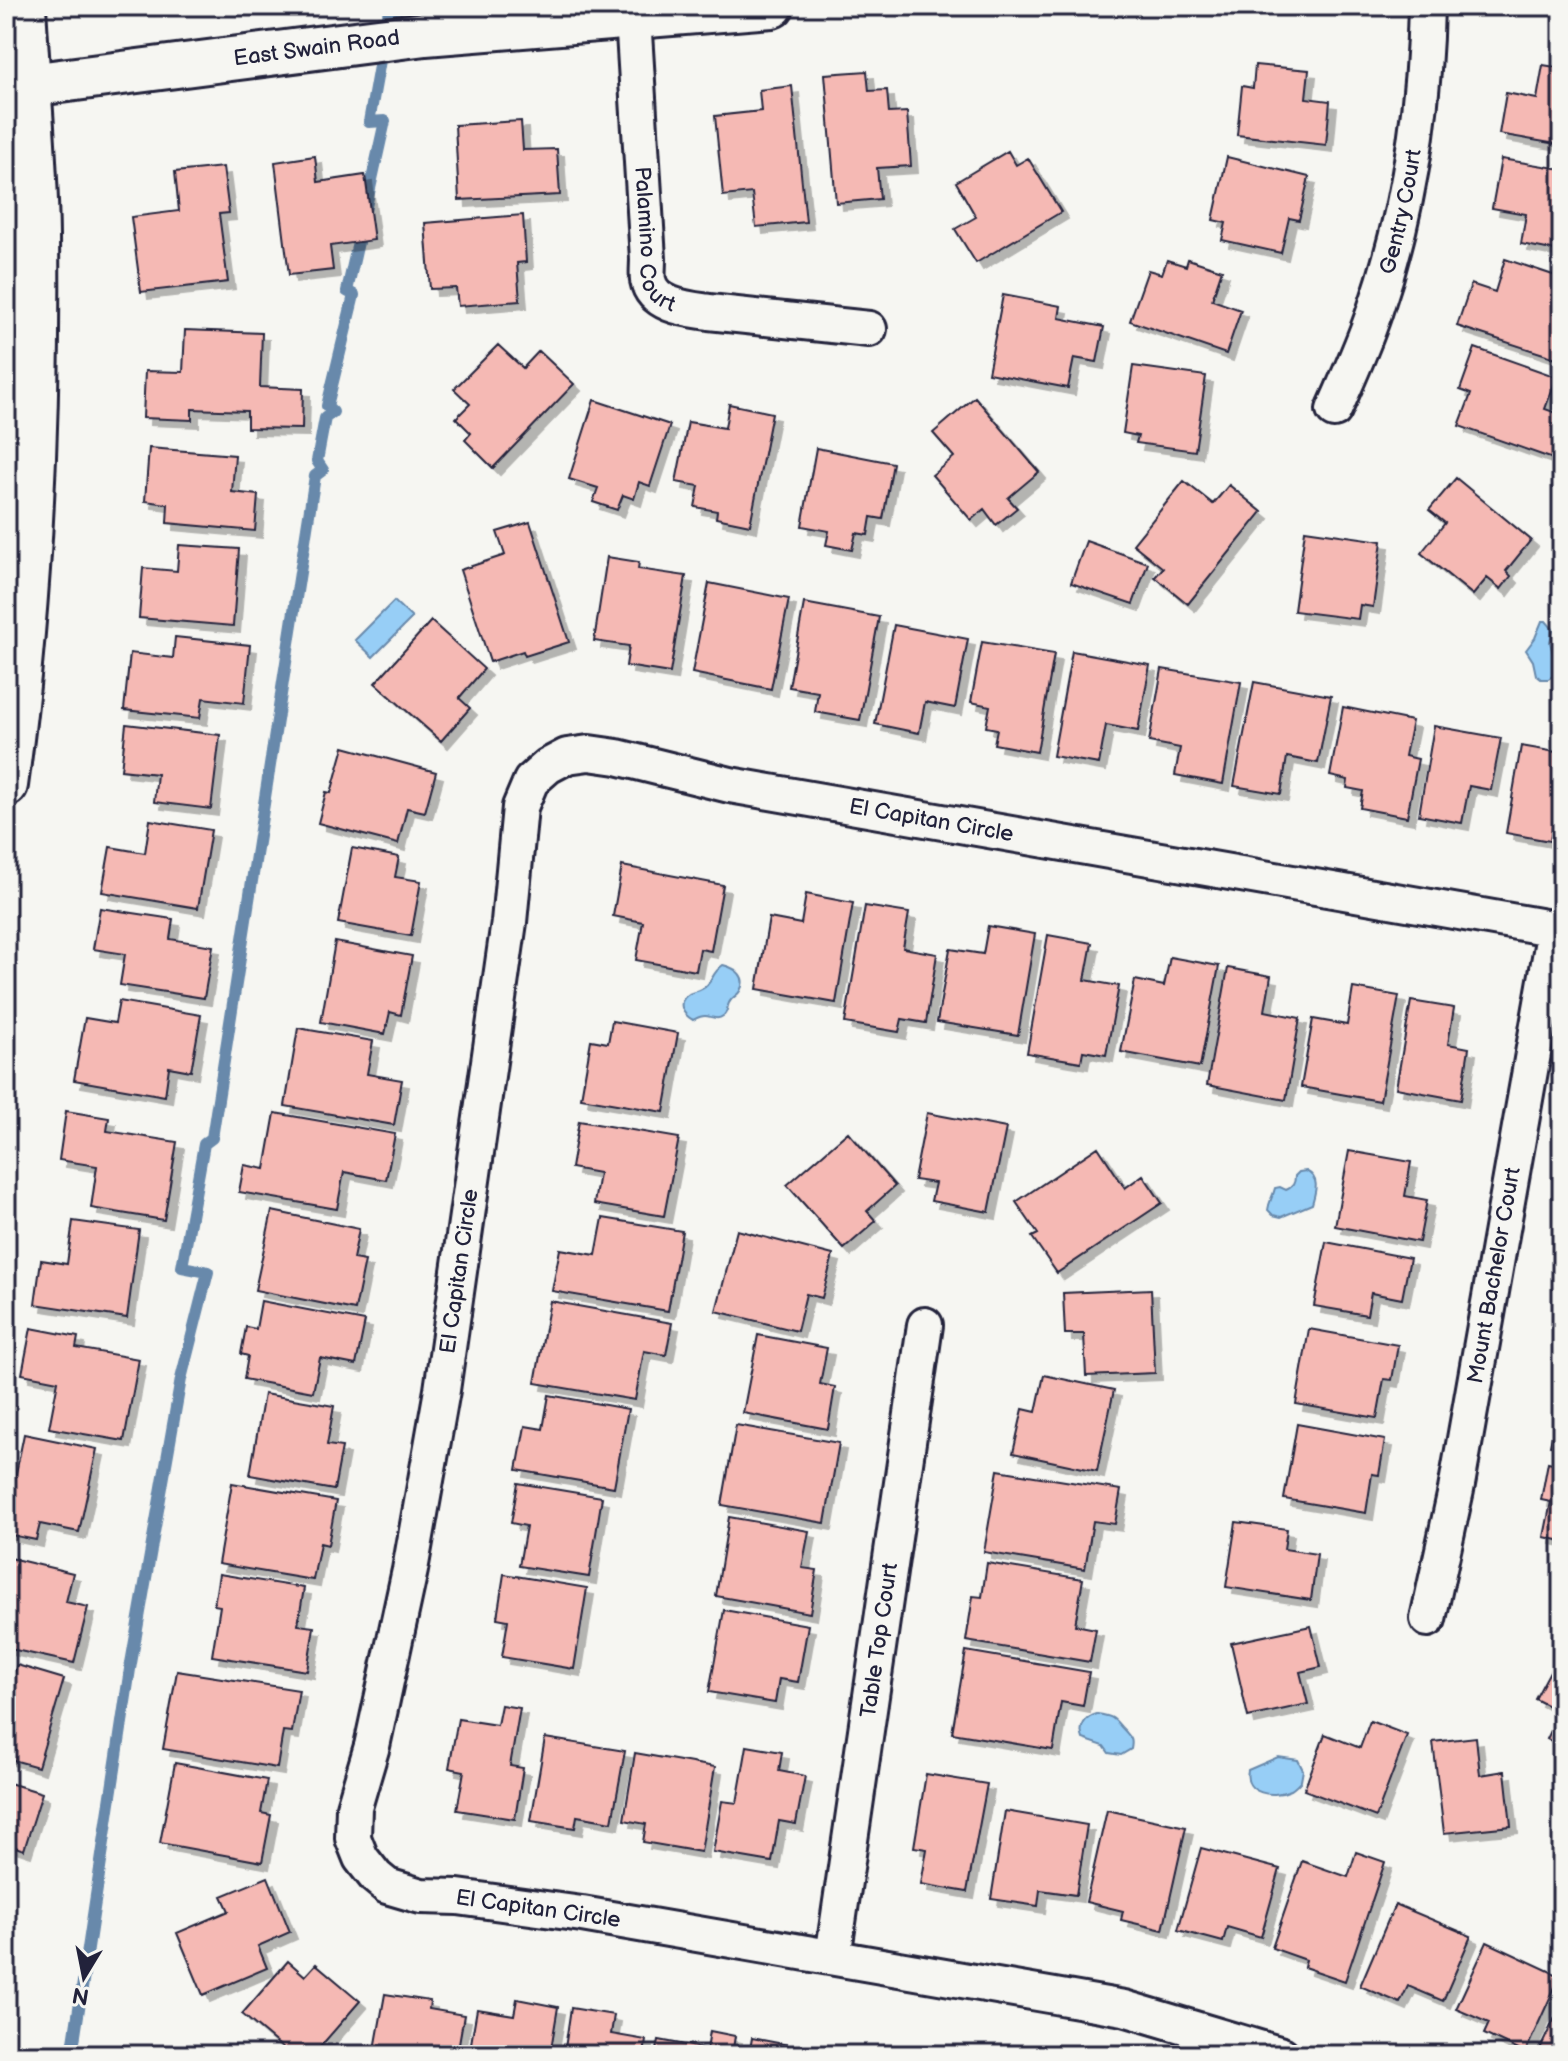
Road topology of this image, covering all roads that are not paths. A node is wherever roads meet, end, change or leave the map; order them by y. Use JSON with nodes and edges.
{"nodes":[{"id":1,"x":24,"y":6,"type":"edge"},
{"id":2,"x":772,"y":6,"type":"edge"},
{"id":3,"x":1426,"y":6,"type":"edge"},
{"id":4,"x":633,"y":17,"type":"junction"},
{"id":5,"x":18,"y":86,"type":"edge"},
{"id":6,"x":869,"y":329,"type":"dead end"},
{"id":7,"x":1334,"y":410,"type":"dead end"},
{"id":8,"x":6,"y":785,"type":"edge"},
{"id":9,"x":1559,"y":930,"type":"edge"},
{"id":10,"x":925,"y":1325,"type":"dead end"},
{"id":11,"x":1428,"y":1619,"type":"dead end"},
{"id":12,"x":833,"y":1957,"type":"junction"},
{"id":13,"x":1282,"y":2055,"type":"edge"}],
"edges":[{"from":1,"to":5,"type":"street"},
{"from":2,"to":4,"type":"street","name":"East Swain Road"},
{"from":3,"to":7,"type":"street","name":"Gentry Court"},
{"from":4,"to":5,"type":"street","name":"East Swain Road"},
{"from":4,"to":6,"type":"street","name":"Palamino Court"},
{"from":5,"to":8,"type":"street"},
{"from":9,"to":11,"type":"street","name":"Mount Bachelor Court"},
{"from":9,"to":12,"type":"street","name":"El Capitan Circle"},
{"from":10,"to":12,"type":"street","name":"Table Top Court"},
{"from":12,"to":13,"type":"street","name":"El Capitan Circle"}]}
